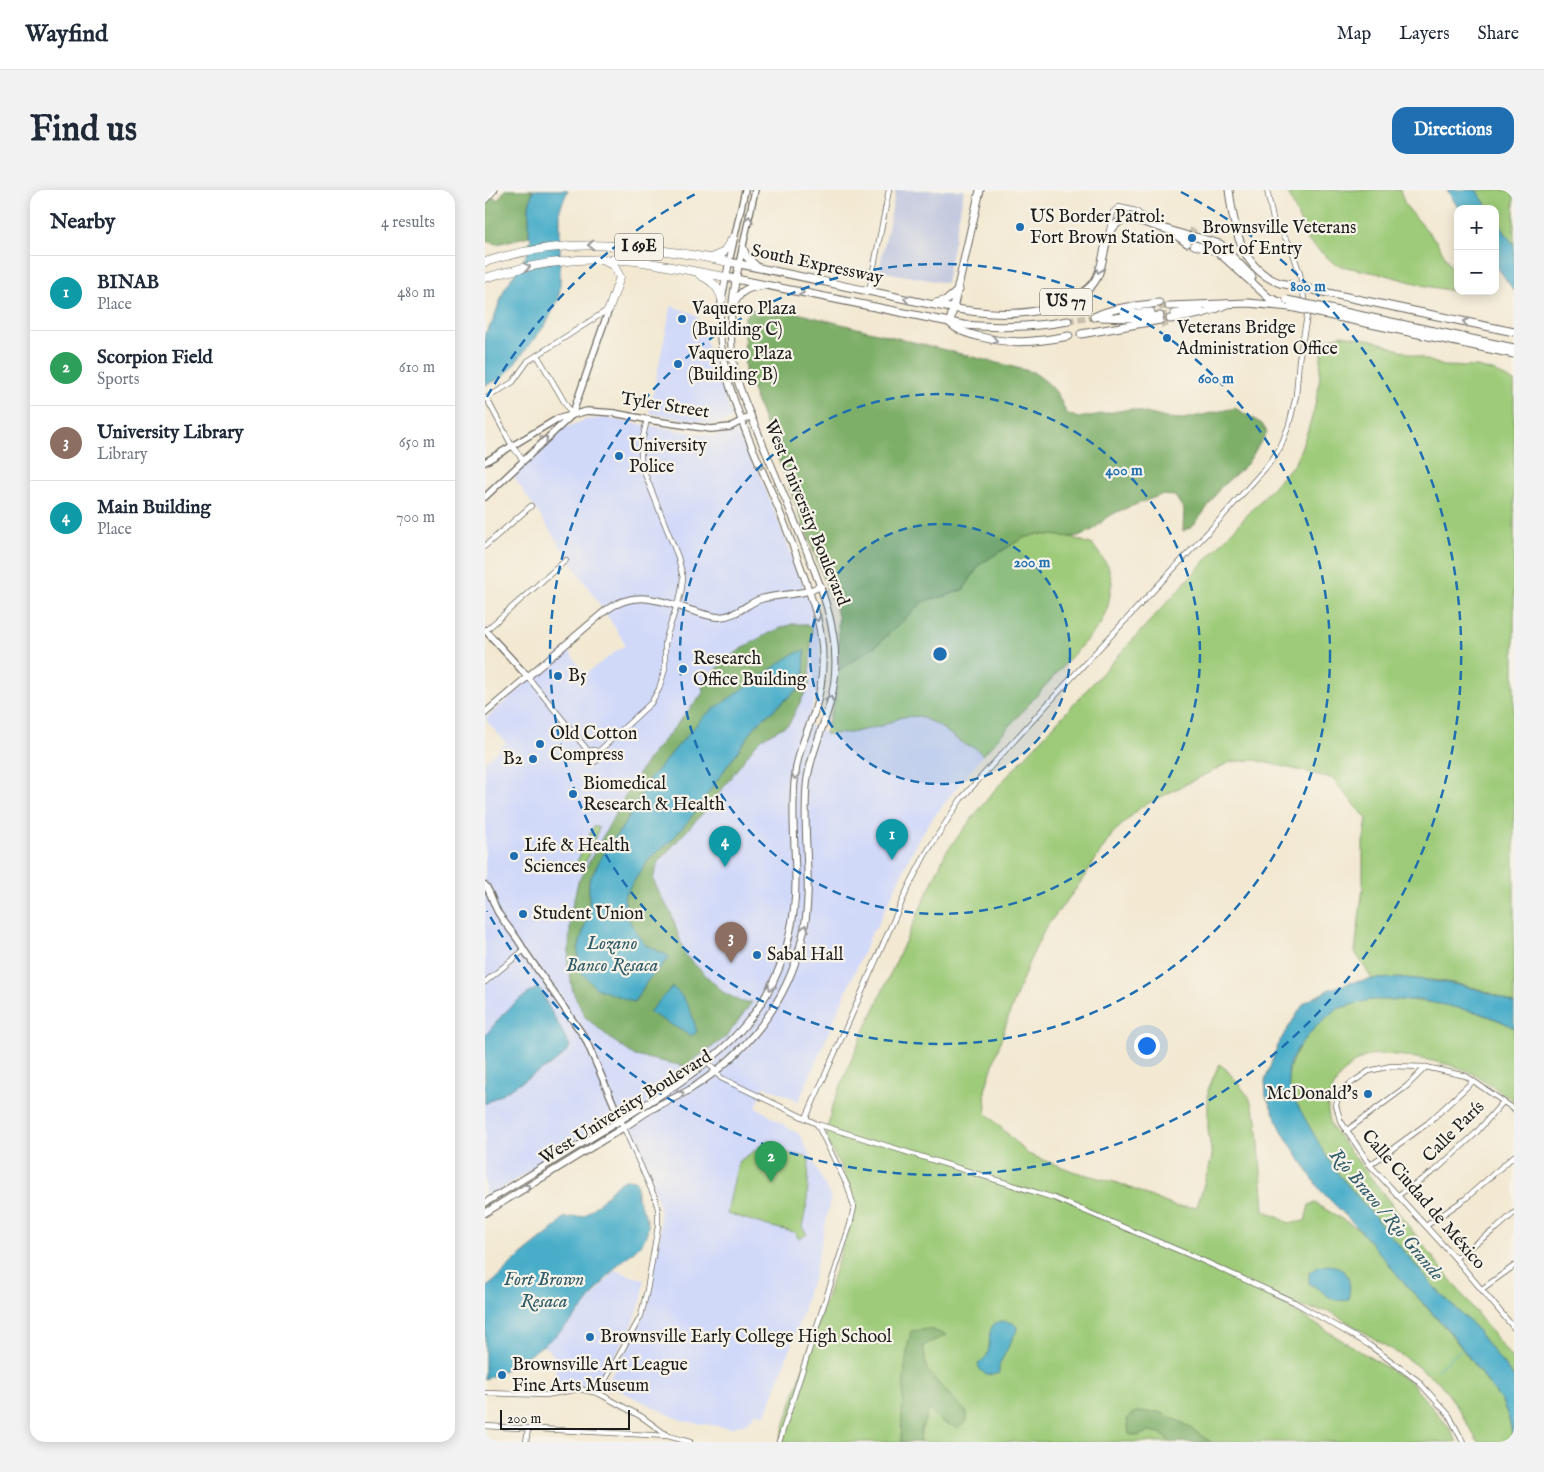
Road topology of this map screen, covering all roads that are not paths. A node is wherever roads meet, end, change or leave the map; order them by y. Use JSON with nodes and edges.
{"nodes":[{"id":1,"x":495,"y":190,"type":"edge"},
{"id":2,"x":745,"y":190,"type":"edge"},
{"id":3,"x":755,"y":190,"type":"edge"},
{"id":4,"x":889,"y":190,"type":"edge"},
{"id":5,"x":980,"y":190,"type":"edge"},
{"id":6,"x":1225,"y":190,"type":"edge"},
{"id":7,"x":1230,"y":190,"type":"edge"},
{"id":8,"x":1267,"y":190,"type":"edge"},
{"id":9,"x":485,"y":201,"type":"edge"},
{"id":10,"x":1234,"y":224,"type":"junction"},
{"id":11,"x":1157,"y":226,"type":"junction"},
{"id":12,"x":733,"y":238,"type":"junction"},
{"id":13,"x":1192,"y":238,"type":"junction"},
{"id":14,"x":1107,"y":242,"type":"junction"},
{"id":15,"x":743,"y":248,"type":"junction"},
{"id":16,"x":709,"y":258,"type":"junction"},
{"id":17,"x":603,"y":260,"type":"junction"},
{"id":18,"x":485,"y":262,"type":"edge"},
{"id":19,"x":729,"y":262,"type":"junction"},
{"id":20,"x":739,"y":264,"type":"junction"},
{"id":21,"x":760,"y":268,"type":"junction"},
{"id":22,"x":1243,"y":268,"type":"junction"},
{"id":23,"x":689,"y":270,"type":"junction"},
{"id":24,"x":726,"y":277,"type":"junction"},
{"id":25,"x":485,"y":278,"type":"edge"},
{"id":26,"x":736,"y":279,"type":"junction"},
{"id":27,"x":774,"y":286,"type":"junction"},
{"id":28,"x":959,"y":290,"type":"junction"},
{"id":29,"x":869,"y":291,"type":"junction"},
{"id":30,"x":722,"y":299,"type":"junction"},
{"id":31,"x":927,"y":303,"type":"junction"},
{"id":32,"x":1230,"y":303,"type":"junction"},
{"id":33,"x":1289,"y":304,"type":"junction"},
{"id":34,"x":732,"y":308,"type":"junction"},
{"id":35,"x":954,"y":308,"type":"junction"},
{"id":36,"x":609,"y":309,"type":"junction"},
{"id":37,"x":1160,"y":314,"type":"junction"},
{"id":38,"x":1134,"y":318,"type":"junction"},
{"id":39,"x":1068,"y":321,"type":"tunnel mouth"},
{"id":40,"x":950,"y":322,"type":"junction"},
{"id":41,"x":1121,"y":327,"type":"junction"},
{"id":42,"x":1514,"y":332,"type":"edge"},
{"id":43,"x":1081,"y":334,"type":"dead end"},
{"id":44,"x":1069,"y":336,"type":"dead end"},
{"id":45,"x":1514,"y":351,"type":"edge"},
{"id":46,"x":537,"y":355,"type":"junction"},
{"id":47,"x":486,"y":399,"type":"edge"},
{"id":48,"x":572,"y":415,"type":"junction"},
{"id":49,"x":751,"y":416,"type":"junction"},
{"id":50,"x":647,"y":419,"type":"junction"},
{"id":51,"x":743,"y":420,"type":"junction"},
{"id":52,"x":513,"y":446,"type":"junction"},
{"id":53,"x":523,"y":460,"type":"junction"},
{"id":54,"x":485,"y":462,"type":"edge"},
{"id":55,"x":485,"y":498,"type":"edge"},
{"id":56,"x":531,"y":506,"type":"dead end"},
{"id":57,"x":485,"y":546,"type":"edge"},
{"id":58,"x":566,"y":560,"type":"dead end"},
{"id":59,"x":821,"y":586,"type":"junction"},
{"id":60,"x":809,"y":592,"type":"junction"},
{"id":61,"x":676,"y":605,"type":"junction"},
{"id":62,"x":485,"y":630,"type":"edge"},
{"id":63,"x":527,"y":676,"type":"junction"},
{"id":64,"x":485,"y":713,"type":"edge"},
{"id":65,"x":812,"y":717,"type":"junction"},
{"id":66,"x":824,"y":721,"type":"junction"},
{"id":67,"x":589,"y":752,"type":"junction"},
{"id":68,"x":598,"y":752,"type":"junction"},
{"id":69,"x":485,"y":885,"type":"edge"},
{"id":70,"x":524,"y":950,"type":"junction"},
{"id":71,"x":485,"y":982,"type":"edge"},
{"id":72,"x":709,"y":1062,"type":"junction"},
{"id":73,"x":1426,"y":1067,"type":"junction"},
{"id":74,"x":716,"y":1072,"type":"junction"},
{"id":75,"x":1473,"y":1081,"type":"junction"},
{"id":76,"x":1503,"y":1102,"type":"junction"},
{"id":77,"x":1514,"y":1109,"type":"edge"},
{"id":78,"x":806,"y":1118,"type":"junction"},
{"id":79,"x":620,"y":1120,"type":"junction"},
{"id":80,"x":817,"y":1124,"type":"junction"},
{"id":81,"x":624,"y":1128,"type":"junction"},
{"id":82,"x":1346,"y":1131,"type":"junction"},
{"id":83,"x":1514,"y":1156,"type":"edge"},
{"id":84,"x":1370,"y":1165,"type":"junction"},
{"id":85,"x":1397,"y":1196,"type":"junction"},
{"id":86,"x":485,"y":1203,"type":"edge"},
{"id":87,"x":485,"y":1213,"type":"edge"},
{"id":88,"x":1514,"y":1213,"type":"edge"},
{"id":89,"x":1426,"y":1226,"type":"junction"},
{"id":90,"x":1455,"y":1258,"type":"junction"},
{"id":91,"x":1514,"y":1266,"type":"edge"},
{"id":92,"x":1481,"y":1289,"type":"junction"},
{"id":93,"x":1514,"y":1317,"type":"edge"},
{"id":94,"x":1509,"y":1321,"type":"junction"},
{"id":95,"x":1514,"y":1328,"type":"edge"},
{"id":96,"x":598,"y":1392,"type":"junction"},
{"id":97,"x":485,"y":1393,"type":"edge"},
{"id":98,"x":485,"y":1426,"type":"edge"},
{"id":99,"x":528,"y":1429,"type":"junction"},
{"id":100,"x":668,"y":1436,"type":"junction"},
{"id":101,"x":526,"y":1442,"type":"edge"},
{"id":102,"x":690,"y":1442,"type":"edge"},
{"id":103,"x":779,"y":1442,"type":"edge"},
{"id":104,"x":1463,"y":1442,"type":"edge"}],
"edges":[{"from":1,"to":9,"type":"street"},
{"from":2,"to":12,"type":"street"},
{"from":15,"to":3,"type":"street","one_way":true},
{"from":4,"to":29,"type":"street"},
{"from":5,"to":28,"type":"highway"},
{"from":6,"to":10,"type":"highway"},
{"from":7,"to":10,"type":"highway"},
{"from":8,"to":78,"type":"street"},
{"from":42,"to":10,"type":"highway","one_way":true,"bridge":true},
{"from":11,"to":13,"type":"highway","number":"US 77"},
{"from":11,"to":14,"type":"highway","name":"South Expressway","number":"US 77"},
{"from":11,"to":14,"type":"street","name":"South Expressway"},
{"from":12,"to":16,"type":"highway"},
{"from":12,"to":19,"type":"street"},
{"from":13,"to":22,"type":"highway","number":"US 77"},
{"from":13,"to":22,"type":"highway","number":"US 77"},
{"from":13,"to":33,"type":"highway"},
{"from":14,"to":35,"type":"highway","name":"South Expressway","number":"US 77","one_way":true},
{"from":15,"to":20,"type":"street"},
{"from":15,"to":21,"type":"highway"},
{"from":16,"to":18,"type":"highway","name":"South Expressway","number":"I 69E","one_way":true},
{"from":16,"to":19,"type":"highway","name":"South Expressway","number":"I 69E"},
{"from":17,"to":23,"type":"highway","name":"South Expressway","number":"I 69E"},
{"from":25,"to":17,"type":"highway","name":"South Expressway","number":"I 69E","one_way":true},
{"from":17,"to":36,"type":"highway"},
{"from":19,"to":20,"type":"highway","name":"South Expressway","number":"US 77"},
{"from":19,"to":24,"type":"main road","name":"West University Boulevard"},
{"from":20,"to":21,"type":"highway","name":"South Expressway","number":"US 77"},
{"from":20,"to":26,"type":"main road","name":"West University Boulevard"},
{"from":21,"to":29,"type":"highway","name":"South Expressway","number":"US 77"},
{"from":22,"to":33,"type":"highway","number":"US 77"},
{"from":23,"to":24,"type":"highway","name":"South Expressway","number":"I 69E"},
{"from":23,"to":30,"type":"highway"},
{"from":24,"to":26,"type":"highway","name":"South Expressway","number":"US 77"},
{"from":24,"to":30,"type":"main road","name":"West University Boulevard"},
{"from":26,"to":27,"type":"highway","name":"South Expressway","number":"US 77"},
{"from":26,"to":34,"type":"main road","name":"West University Boulevard"},
{"from":27,"to":34,"type":"highway"},
{"from":27,"to":40,"type":"highway","name":"South Expressway","number":"US 77","one_way":true},
{"from":28,"to":31,"type":"highway"},
{"from":28,"to":35,"type":"highway"},
{"from":31,"to":29,"type":"highway","name":"South Expressway","number":"US 77","one_way":true},
{"from":30,"to":51,"type":"main road","name":"West University Boulevard"},
{"from":31,"to":35,"type":"highway","name":"South Expressway","number":"US 77"},
{"from":32,"to":32,"type":"highway"},
{"from":32,"to":33,"type":"highway"},
{"from":33,"to":45,"type":"highway","bridge":true},
{"from":34,"to":49,"type":"main road","name":"West University Boulevard"},
{"from":35,"to":40,"type":"highway"},
{"from":36,"to":46,"type":"street"},
{"from":36,"to":48,"type":"street"},
{"from":37,"to":38,"type":"highway"},
{"from":37,"to":38,"type":"highway"},
{"from":37,"to":41,"type":"highway"},
{"from":38,"to":41,"type":"highway"},
{"from":39,"to":40,"type":"highway","name":"South Expressway","number":"US 77"},
{"from":40,"to":44,"type":"highway","one_way":true},
{"from":41,"to":43,"type":"highway"},
{"from":46,"to":47,"type":"street"},
{"from":46,"to":48,"type":"street"},
{"from":47,"to":52,"type":"street"},
{"from":48,"to":50,"type":"street","name":"Tyler Street"},
{"from":48,"to":52,"type":"street","name":"Tyler Street"},
{"from":53,"to":48,"type":"street","one_way":true},
{"from":49,"to":51,"type":"street","name":"Tyler Street"},
{"from":49,"to":59,"type":"main road","name":"West University Boulevard"},
{"from":50,"to":51,"type":"street","name":"Tyler Street"},
{"from":50,"to":61,"type":"street"},
{"from":51,"to":60,"type":"main road","name":"West University Boulevard","one_way":true},
{"from":52,"to":53,"type":"street"},
{"from":52,"to":54,"type":"street","name":"Tyler Street"},
{"from":53,"to":55,"type":"street"},
{"from":56,"to":57,"type":"street"},
{"from":58,"to":62,"type":"street"},
{"from":59,"to":60,"type":"main road"},
{"from":66,"to":59,"type":"main road","name":"West University Boulevard","one_way":true},
{"from":60,"to":61,"type":"main road"},
{"from":60,"to":65,"type":"main road","name":"West University Boulevard","one_way":true},
{"from":61,"to":63,"type":"main road"},
{"from":61,"to":68,"type":"street"},
{"from":62,"to":63,"type":"street"},
{"from":63,"to":64,"type":"main road"},
{"from":63,"to":67,"type":"street"},
{"from":65,"to":66,"type":"main road"},
{"from":65,"to":72,"type":"main road","name":"West University Boulevard","one_way":true},
{"from":74,"to":66,"type":"main road","name":"West University Boulevard","one_way":true},
{"from":67,"to":68,"type":"street"},
{"from":67,"to":68,"type":"street"},
{"from":69,"to":70,"type":"street"},
{"from":70,"to":71,"type":"street"},
{"from":70,"to":79,"type":"street"},
{"from":72,"to":74,"type":"street"},
{"from":72,"to":79,"type":"main road","name":"West University Boulevard"},
{"from":73,"to":75,"type":"street","name":"Calle Ciudad de México"},
{"from":73,"to":82,"type":"street"},
{"from":73,"to":82,"type":"street","name":"Calle Ciudad de México"},
{"from":74,"to":78,"type":"street"},
{"from":81,"to":74,"type":"main road","name":"West University Boulevard","one_way":true},
{"from":75,"to":76,"type":"street","name":"Calle Ciudad de México"},
{"from":75,"to":84,"type":"street"},
{"from":76,"to":77,"type":"street","name":"Calle Ciudad de México"},
{"from":76,"to":85,"type":"street","name":"Calle París"},
{"from":78,"to":80,"type":"street"},
{"from":79,"to":81,"type":"street"},
{"from":79,"to":86,"type":"main road","name":"West University Boulevard"},
{"from":80,"to":103,"type":"street"},
{"from":80,"to":104,"type":"street"},
{"from":87,"to":81,"type":"main road","name":"West University Boulevard","one_way":true},
{"from":81,"to":96,"type":"street"},
{"from":82,"to":84,"type":"street","name":"Calle Ciudad de México"},
{"from":83,"to":89,"type":"street"},
{"from":84,"to":85,"type":"street","name":"Calle Ciudad de México"},
{"from":85,"to":89,"type":"street","name":"Calle Ciudad de México"},
{"from":88,"to":90,"type":"street"},
{"from":89,"to":90,"type":"street","name":"Calle Ciudad de México"},
{"from":90,"to":92,"type":"street","name":"Calle Ciudad de México"},
{"from":91,"to":92,"type":"street"},
{"from":92,"to":94,"type":"street","name":"Calle Ciudad de México"},
{"from":93,"to":94,"type":"street"},
{"from":94,"to":95,"type":"street","name":"Calle Ciudad de México"},
{"from":96,"to":97,"type":"street"},
{"from":96,"to":100,"type":"street"},
{"from":98,"to":99,"type":"street"},
{"from":99,"to":100,"type":"street"},
{"from":99,"to":101,"type":"street"},
{"from":100,"to":102,"type":"street"}]}
